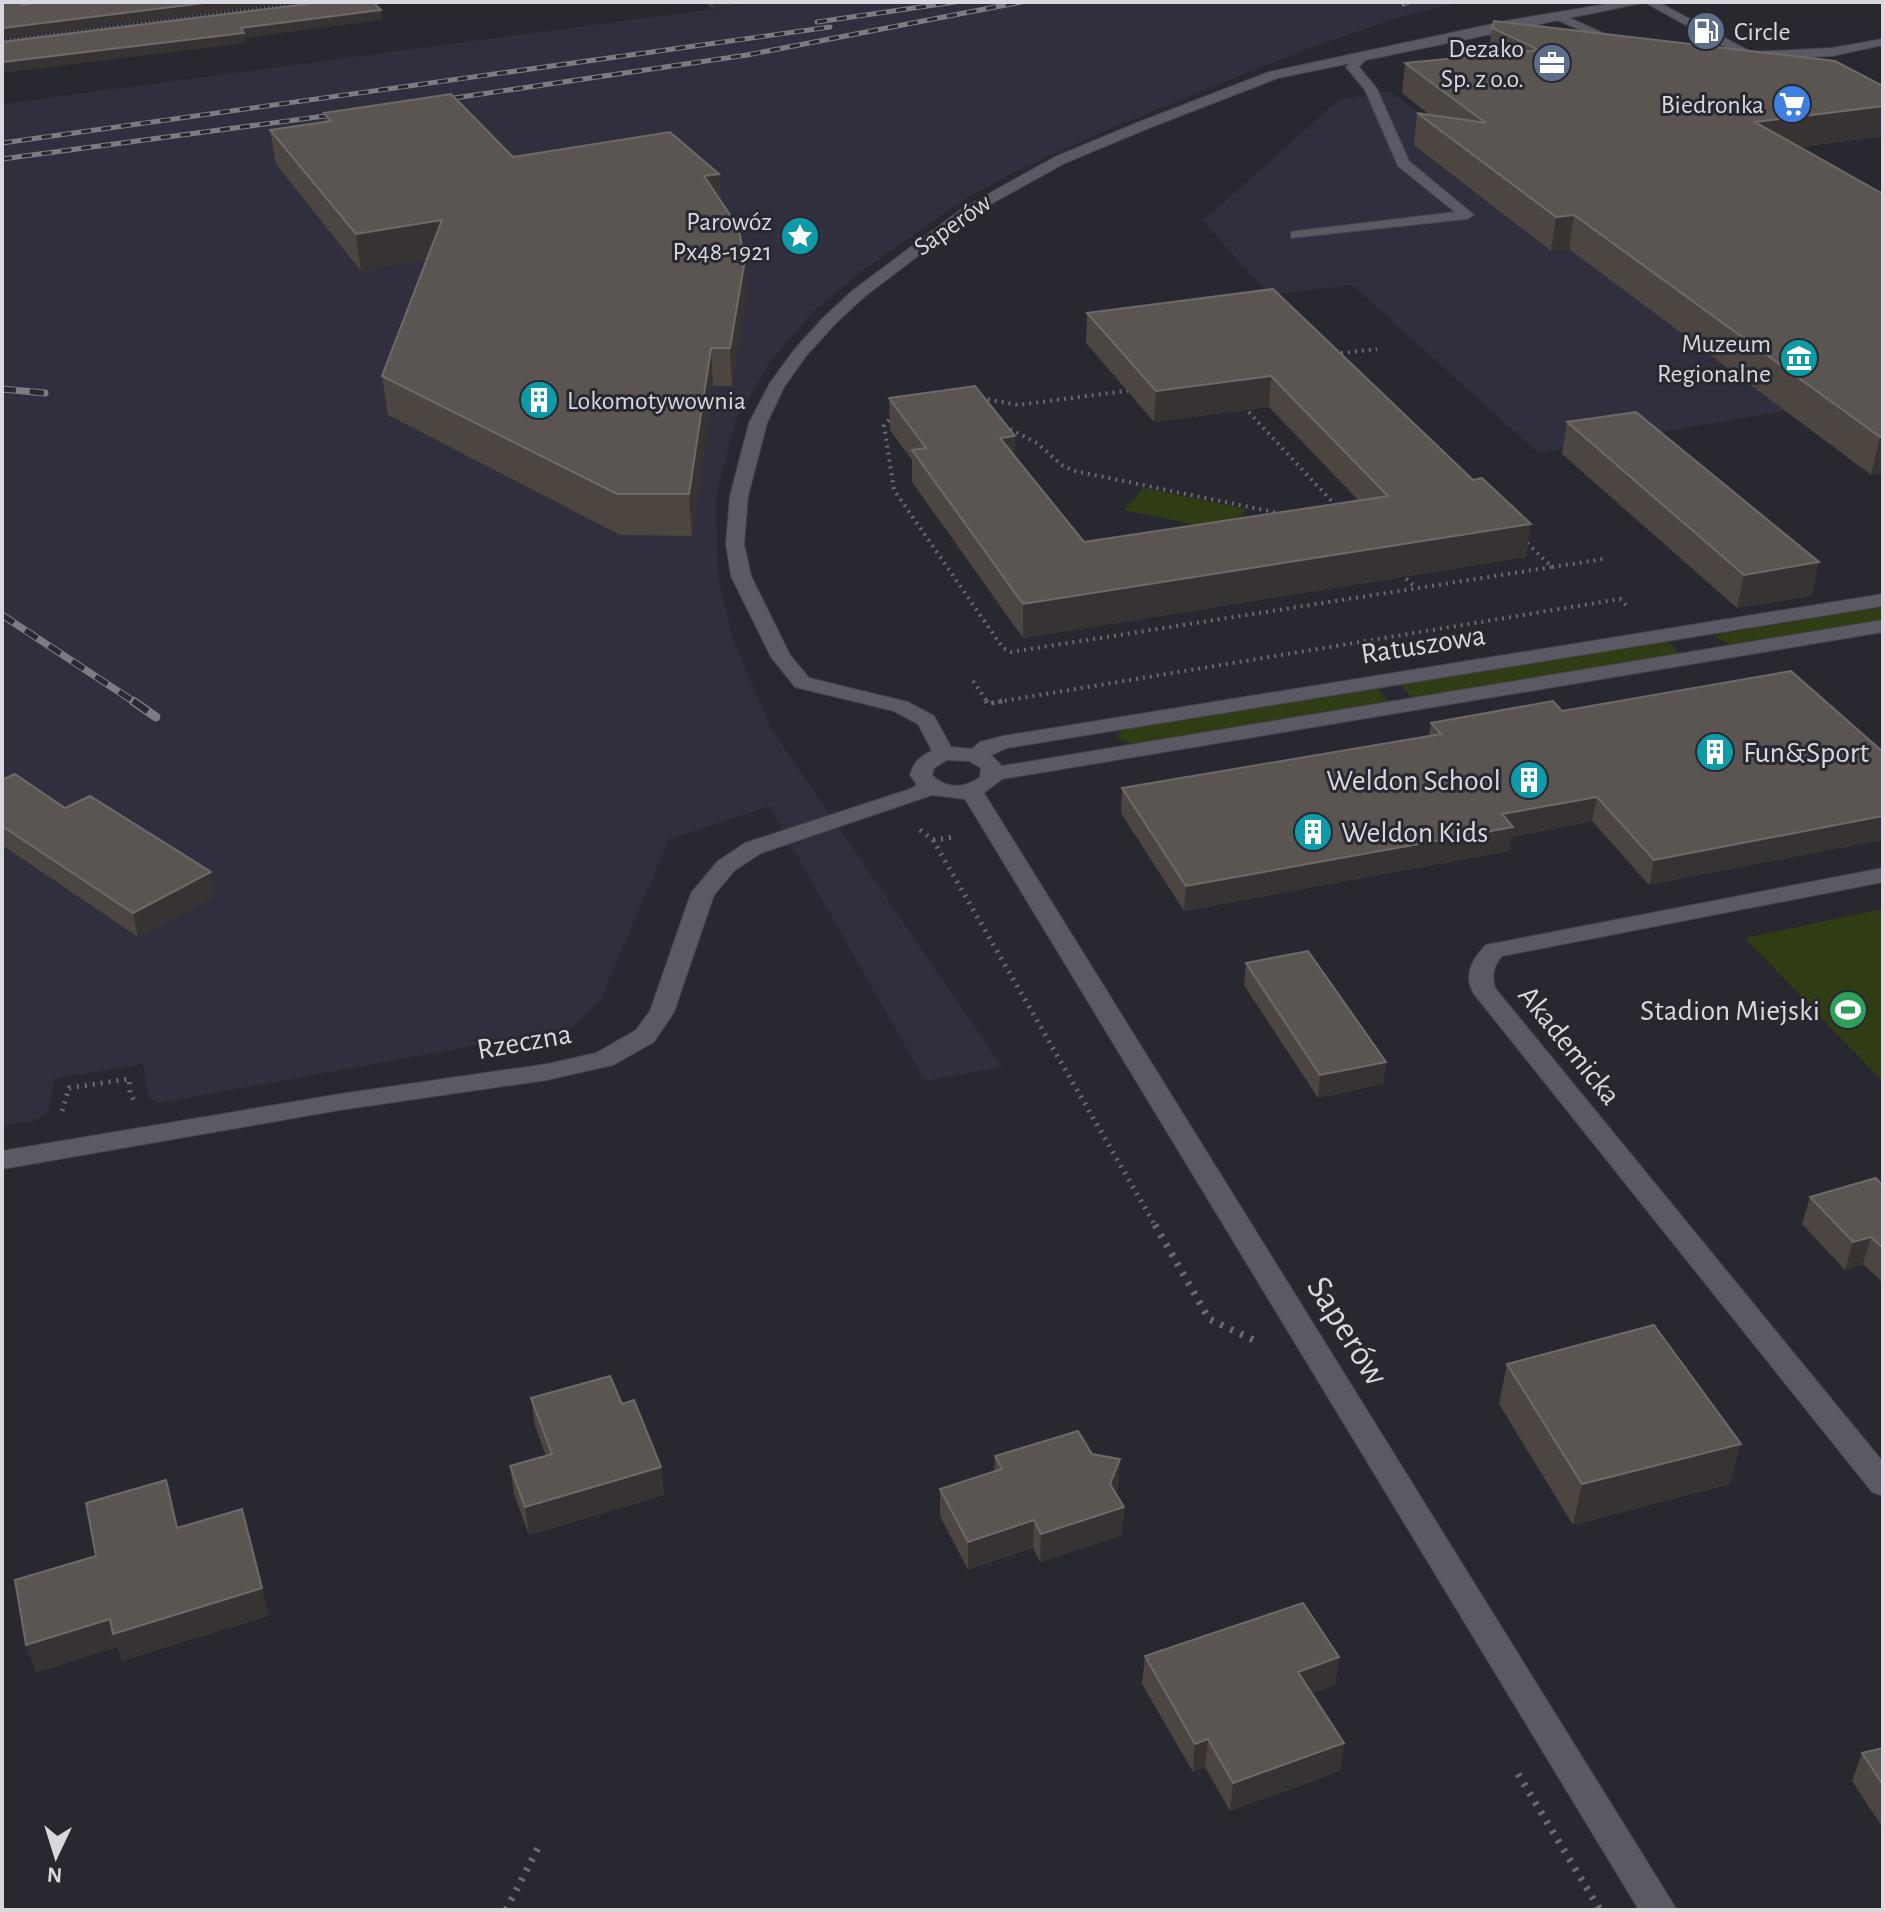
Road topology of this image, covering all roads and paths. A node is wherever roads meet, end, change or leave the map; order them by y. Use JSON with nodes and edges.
{"nodes":[{"id":1,"x":302,"y":2,"type":"edge"},
{"id":2,"x":1641,"y":2,"type":"edge"},
{"id":3,"x":1650,"y":2,"type":"edge"},
{"id":4,"x":1557,"y":16,"type":"junction"},
{"id":5,"x":2,"y":40,"type":"edge"},
{"id":6,"x":1883,"y":42,"type":"edge"},
{"id":7,"x":1640,"y":53,"type":"edge"},
{"id":8,"x":1748,"y":55,"type":"junction"},
{"id":9,"x":1363,"y":56,"type":"junction"},
{"id":10,"x":1732,"y":57,"type":"edge"},
{"id":11,"x":1296,"y":235,"type":"dead end"},
{"id":12,"x":1377,"y":349,"type":"dead end"},
{"id":13,"x":1339,"y":363,"type":"edge"},
{"id":14,"x":1140,"y":389,"type":"edge"},
{"id":15,"x":973,"y":398,"type":"edge"},
{"id":16,"x":1243,"y":405,"type":"edge"},
{"id":17,"x":900,"y":411,"type":"edge"},
{"id":18,"x":996,"y":423,"type":"edge"},
{"id":19,"x":1297,"y":517,"type":"edge"},
{"id":20,"x":1347,"y":518,"type":"edge"},
{"id":21,"x":1519,"y":535,"type":"edge"},
{"id":22,"x":1603,"y":559,"type":"dead end"},
{"id":23,"x":1552,"y":567,"type":"junction"},
{"id":24,"x":1396,"y":569,"type":"edge"},
{"id":25,"x":1416,"y":588,"type":"junction"},
{"id":26,"x":1883,"y":600,"type":"edge"},
{"id":27,"x":1629,"y":608,"type":"dead end"},
{"id":28,"x":1883,"y":626,"type":"edge"},
{"id":29,"x":973,"y":681,"type":"dead end"},
{"id":30,"x":944,"y":754,"type":"junction"},
{"id":31,"x":976,"y":756,"type":"junction"},
{"id":32,"x":982,"y":783,"type":"junction"},
{"id":33,"x":931,"y":786,"type":"junction"},
{"id":34,"x":888,"y":803,"type":"junction"},
{"id":35,"x":1883,"y":875,"type":"edge"},
{"id":36,"x":139,"y":1105,"type":"dead end"},
{"id":37,"x":59,"y":1117,"type":"dead end"},
{"id":38,"x":2,"y":1160,"type":"edge"},
{"id":39,"x":1262,"y":1344,"type":"dead end"},
{"id":40,"x":1883,"y":1484,"type":"edge"},
{"id":41,"x":1512,"y":1764,"type":"dead end"},
{"id":42,"x":539,"y":1846,"type":"dead end"},
{"id":43,"x":506,"y":1910,"type":"edge"},
{"id":44,"x":1600,"y":1910,"type":"edge"},
{"id":45,"x":1659,"y":1910,"type":"edge"}],
"edges":[{"from":1,"to":5,"type":"path"},
{"from":2,"to":4,"type":"street","name":"Saperów"},
{"from":3,"to":8,"type":"lane"},
{"from":4,"to":7,"type":"lane"},
{"from":4,"to":9,"type":"street","name":"Saperów"},
{"from":6,"to":8,"type":"lane"},
{"from":8,"to":10,"type":"lane"},
{"from":9,"to":11,"type":"lane"},
{"from":9,"to":30,"type":"street","name":"Saperów"},
{"from":12,"to":13,"type":"path"},
{"from":14,"to":15,"type":"path"},
{"from":16,"to":20,"type":"path"},
{"from":17,"to":25,"type":"path"},
{"from":18,"to":19,"type":"path"},
{"from":21,"to":23,"type":"path"},
{"from":22,"to":23,"type":"path"},
{"from":23,"to":25,"type":"path"},
{"from":24,"to":25,"type":"path"},
{"from":26,"to":31,"type":"street","name":"Ratuszowa"},
{"from":27,"to":29,"type":"path"},
{"from":28,"to":32,"type":"street","name":"Ratuszowa"},
{"from":30,"to":31,"type":"street"},
{"from":30,"to":33,"type":"street"},
{"from":31,"to":32,"type":"street","name":"Saperów"},
{"from":32,"to":33,"type":"street","name":"Ratuszowa"},
{"from":32,"to":45,"type":"street","name":"Saperów"},
{"from":33,"to":34,"type":"street","name":"Rzeczna"},
{"from":34,"to":38,"type":"street","name":"Rzeczna"},
{"from":34,"to":39,"type":"path"},
{"from":35,"to":40,"type":"street","name":"Akademicka"},
{"from":36,"to":37,"type":"path"},
{"from":41,"to":44,"type":"path"},
{"from":42,"to":43,"type":"path"}]}
